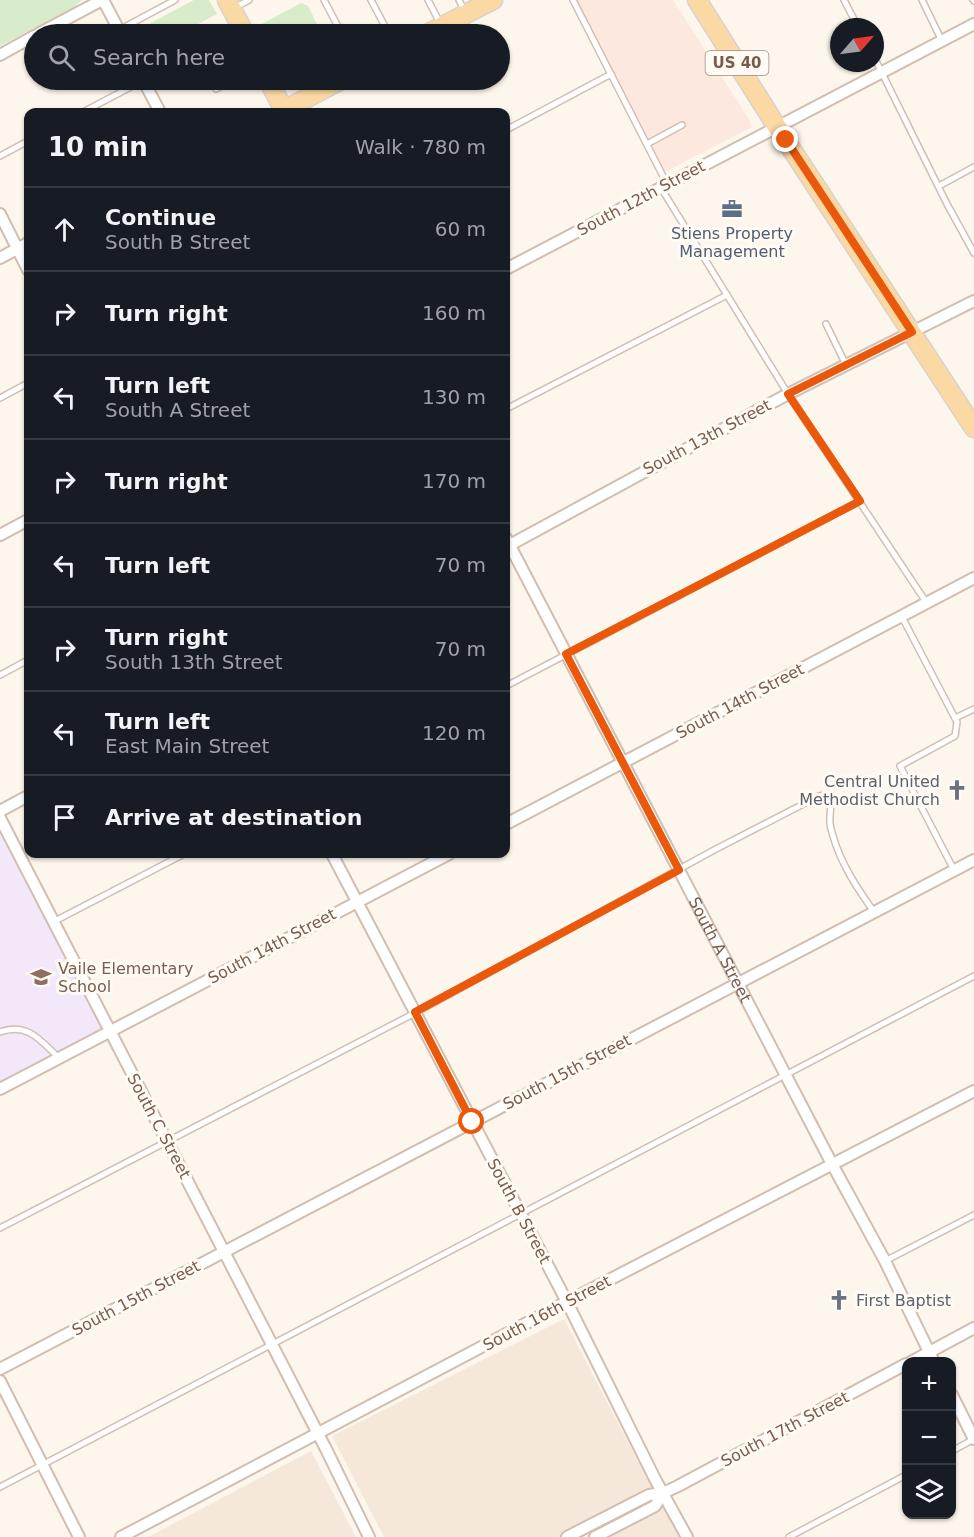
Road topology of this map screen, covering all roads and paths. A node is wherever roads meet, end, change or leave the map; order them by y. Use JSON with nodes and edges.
{"nodes":[{"id":1,"x":102,"y":0,"type":"edge"},
{"id":2,"x":175,"y":0,"type":"edge"},
{"id":3,"x":249,"y":0,"type":"edge"},
{"id":4,"x":324,"y":0,"type":"edge"},
{"id":5,"x":371,"y":0,"type":"edge"},
{"id":6,"x":428,"y":0,"type":"edge"},
{"id":7,"x":493,"y":0,"type":"edge"},
{"id":8,"x":573,"y":0,"type":"edge"},
{"id":9,"x":697,"y":0,"type":"edge"},
{"id":10,"x":844,"y":0,"type":"edge"},
{"id":11,"x":922,"y":0,"type":"edge"},
{"id":12,"x":229,"y":5,"type":"edge"},
{"id":13,"x":462,"y":7,"type":"edge"},
{"id":14,"x":853,"y":18,"type":"edge"},
{"id":15,"x":57,"y":24,"type":"edge"},
{"id":16,"x":115,"y":24,"type":"edge"},
{"id":17,"x":133,"y":24,"type":"edge"},
{"id":18,"x":239,"y":24,"type":"edge"},
{"id":19,"x":337,"y":24,"type":"edge"},
{"id":20,"x":384,"y":24,"type":"edge"},
{"id":21,"x":433,"y":24,"type":"edge"},
{"id":22,"x":443,"y":24,"type":"edge"},
{"id":23,"x":974,"y":24,"type":"edge"},
{"id":24,"x":942,"y":41,"type":"junction"},
{"id":25,"x":24,"y":42,"type":"edge"},
{"id":26,"x":0,"y":55,"type":"edge"},
{"id":27,"x":884,"y":71,"type":"edge"},
{"id":28,"x":882,"y":72,"type":"joint"},
{"id":29,"x":611,"y":74,"type":"junction"},
{"id":30,"x":128,"y":90,"type":"edge"},
{"id":31,"x":149,"y":90,"type":"edge"},
{"id":32,"x":272,"y":90,"type":"edge"},
{"id":33,"x":323,"y":90,"type":"edge"},
{"id":34,"x":91,"y":108,"type":"edge"},
{"id":35,"x":158,"y":108,"type":"edge"},
{"id":36,"x":280,"y":108,"type":"edge"},
{"id":37,"x":289,"y":108,"type":"edge"},
{"id":38,"x":682,"y":126,"type":"dead end"},
{"id":39,"x":777,"y":127,"type":"junction"},
{"id":40,"x":510,"y":128,"type":"edge"},
{"id":41,"x":24,"y":143,"type":"edge"},
{"id":42,"x":647,"y":144,"type":"junction"},
{"id":43,"x":0,"y":156,"type":"edge"},
{"id":44,"x":974,"y":167,"type":"edge"},
{"id":45,"x":664,"y":186,"type":"junction"},
{"id":46,"x":939,"y":186,"type":"junction"},
{"id":47,"x":0,"y":214,"type":"edge"},
{"id":48,"x":24,"y":245,"type":"edge"},
{"id":49,"x":18,"y":249,"type":"junction"},
{"id":50,"x":974,"y":254,"type":"edge"},
{"id":51,"x":0,"y":258,"type":"edge"},
{"id":52,"x":24,"y":262,"type":"edge"},
{"id":53,"x":510,"y":267,"type":"edge"},
{"id":54,"x":727,"y":295,"type":"junction"},
{"id":55,"x":974,"y":301,"type":"edge"},
{"id":56,"x":826,"y":324,"type":"dead end"},
{"id":57,"x":912,"y":332,"type":"junction"},
{"id":58,"x":846,"y":365,"type":"junction"},
{"id":59,"x":24,"y":385,"type":"edge"},
{"id":60,"x":788,"y":394,"type":"junction"},
{"id":61,"x":0,"y":398,"type":"edge"},
{"id":62,"x":510,"y":407,"type":"edge"},
{"id":63,"x":974,"y":428,"type":"edge"},
{"id":64,"x":860,"y":501,"type":"junction"},
{"id":65,"x":24,"y":522,"type":"edge"},
{"id":66,"x":0,"y":535,"type":"edge"},
{"id":67,"x":510,"y":541,"type":"edge"},
{"id":68,"x":510,"y":549,"type":"edge"},
{"id":69,"x":974,"y":578,"type":"edge"},
{"id":70,"x":926,"y":602,"type":"junction"},
{"id":71,"x":901,"y":615,"type":"junction"},
{"id":72,"x":566,"y":654,"type":"junction"},
{"id":73,"x":24,"y":662,"type":"edge"},
{"id":74,"x":0,"y":675,"type":"edge"},
{"id":75,"x":510,"y":684,"type":"edge"},
{"id":76,"x":974,"y":708,"type":"edge"},
{"id":77,"x":955,"y":718,"type":"junction"},
{"id":78,"x":623,"y":762,"type":"junction"},
{"id":79,"x":24,"y":798,"type":"edge"},
{"id":80,"x":0,"y":811,"type":"edge"},
{"id":81,"x":0,"y":818,"type":"edge"},
{"id":82,"x":510,"y":822,"type":"edge"},
{"id":83,"x":176,"y":858,"type":"edge"},
{"id":84,"x":334,"y":858,"type":"edge"},
{"id":85,"x":441,"y":858,"type":"edge"},
{"id":86,"x":974,"y":860,"type":"edge"},
{"id":87,"x":679,"y":870,"type":"junction"},
{"id":88,"x":954,"y":870,"type":"junction"},
{"id":89,"x":357,"y":902,"type":"junction"},
{"id":90,"x":874,"y":912,"type":"junction"},
{"id":91,"x":53,"y":922,"type":"junction"},
{"id":92,"x":974,"y":976,"type":"edge"},
{"id":93,"x":738,"y":983,"type":"junction"},
{"id":94,"x":415,"y":1012,"type":"junction"},
{"id":95,"x":0,"y":1032,"type":"edge"},
{"id":96,"x":110,"y":1032,"type":"junction"},
{"id":97,"x":59,"y":1058,"type":"junction"},
{"id":98,"x":786,"y":1075,"type":"junction"},
{"id":99,"x":0,"y":1089,"type":"edge"},
{"id":100,"x":974,"y":1091,"type":"edge"},
{"id":101,"x":472,"y":1122,"type":"junction"},
{"id":102,"x":167,"y":1141,"type":"junction"},
{"id":103,"x":832,"y":1164,"type":"junction"},
{"id":104,"x":520,"y":1214,"type":"junction"},
{"id":105,"x":974,"y":1215,"type":"edge"},
{"id":106,"x":0,"y":1228,"type":"edge"},
{"id":107,"x":224,"y":1251,"type":"junction"},
{"id":108,"x":885,"y":1262,"type":"junction"},
{"id":109,"x":567,"y":1302,"type":"junction"},
{"id":110,"x":974,"y":1328,"type":"edge"},
{"id":111,"x":271,"y":1344,"type":"junction"},
{"id":112,"x":932,"y":1357,"type":"edge"},
{"id":113,"x":902,"y":1366,"type":"edge"},
{"id":114,"x":0,"y":1369,"type":"edge"},
{"id":115,"x":0,"y":1381,"type":"edge"},
{"id":116,"x":956,"y":1405,"type":"edge"},
{"id":117,"x":317,"y":1434,"type":"junction"},
{"id":118,"x":974,"y":1439,"type":"edge"},
{"id":119,"x":956,"y":1448,"type":"edge"},
{"id":120,"x":42,"y":1465,"type":"junction"},
{"id":121,"x":902,"y":1477,"type":"edge"},
{"id":122,"x":0,"y":1487,"type":"edge"},
{"id":123,"x":663,"y":1493,"type":"junction"},
{"id":124,"x":79,"y":1537,"type":"edge"},
{"id":125,"x":121,"y":1537,"type":"edge"},
{"id":126,"x":369,"y":1537,"type":"edge"},
{"id":127,"x":567,"y":1537,"type":"edge"},
{"id":128,"x":595,"y":1537,"type":"edge"},
{"id":129,"x":687,"y":1537,"type":"edge"},
{"id":130,"x":789,"y":1537,"type":"edge"}],
"edges":[{"from":1,"to":15,"type":"street"},
{"from":1,"to":16,"type":"street"},
{"from":2,"to":17,"type":"lane"},
{"from":3,"to":12,"type":"lane"},
{"from":4,"to":19,"type":"lane"},
{"from":5,"to":20,"type":"lane"},
{"from":6,"to":21,"type":"lane"},
{"from":7,"to":13,"type":"main road"},
{"from":8,"to":29,"type":"lane"},
{"from":9,"to":39,"type":"main road","number":"US 40"},
{"from":10,"to":14,"type":"lane"},
{"from":11,"to":24,"type":"lane"},
{"from":12,"to":18,"type":"main road"},
{"from":13,"to":22,"type":"main road"},
{"from":23,"to":24,"type":"street","name":"South 12th Street"},
{"from":24,"to":27,"type":"street","name":"South 12th Street"},
{"from":25,"to":26,"type":"street"},
{"from":28,"to":39,"type":"street","name":"South 12th Street"},
{"from":28,"to":46,"type":"lane"},
{"from":29,"to":40,"type":"lane"},
{"from":29,"to":42,"type":"lane"},
{"from":30,"to":34,"type":"lane"},
{"from":31,"to":35,"type":"street"},
{"from":32,"to":36,"type":"main road"},
{"from":33,"to":37,"type":"main road"},
{"from":38,"to":42,"type":"lane"},
{"from":39,"to":45,"type":"street","name":"South 12th Street"},
{"from":39,"to":57,"type":"main road","number":"US 40"},
{"from":41,"to":43,"type":"lane"},
{"from":42,"to":45,"type":"lane"},
{"from":44,"to":46,"type":"lane"},
{"from":45,"to":53,"type":"street","name":"South 12th Street"},
{"from":45,"to":54,"type":"lane"},
{"from":46,"to":50,"type":"lane"},
{"from":47,"to":49,"type":"street"},
{"from":48,"to":49,"type":"street"},
{"from":49,"to":51,"type":"street"},
{"from":49,"to":52,"type":"street"},
{"from":54,"to":60,"type":"lane"},
{"from":54,"to":62,"type":"lane"},
{"from":55,"to":57,"type":"street","name":"South 13th Street"},
{"from":56,"to":58,"type":"lane"},
{"from":57,"to":58,"type":"street","name":"South 13th Street"},
{"from":57,"to":63,"type":"main road","number":"US 40"},
{"from":58,"to":60,"type":"street","name":"South 13th Street"},
{"from":59,"to":61,"type":"lane"},
{"from":60,"to":64,"type":"lane"},
{"from":60,"to":67,"type":"street","name":"South 13th Street"},
{"from":64,"to":70,"type":"lane"},
{"from":64,"to":72,"type":"lane"},
{"from":65,"to":66,"type":"street"},
{"from":68,"to":72,"type":"street","name":"South A Street"},
{"from":69,"to":70,"type":"street","name":"South 14th Street"},
{"from":70,"to":71,"type":"street","name":"South 14th Street"},
{"from":71,"to":77,"type":"lane"},
{"from":71,"to":78,"type":"street","name":"South 14th Street"},
{"from":72,"to":75,"type":"lane"},
{"from":72,"to":78,"type":"street","name":"South A Street"},
{"from":73,"to":74,"type":"lane"},
{"from":76,"to":77,"type":"lane"},
{"from":77,"to":88,"type":"lane"},
{"from":78,"to":82,"type":"street","name":"South 14th Street"},
{"from":78,"to":87,"type":"street","name":"South A Street"},
{"from":79,"to":80,"type":"street"},
{"from":81,"to":91,"type":"street","name":"South C Street"},
{"from":83,"to":91,"type":"lane"},
{"from":84,"to":89,"type":"street","name":"South B Street"},
{"from":85,"to":89,"type":"street","name":"South 14th Street"},
{"from":86,"to":88,"type":"street","name":"South 15th Street"},
{"from":87,"to":90,"type":"lane"},
{"from":87,"to":93,"type":"street","name":"South A Street"},
{"from":87,"to":94,"type":"lane"},
{"from":88,"to":90,"type":"street","name":"South 15th Street"},
{"from":89,"to":94,"type":"street","name":"South B Street"},
{"from":89,"to":96,"type":"street","name":"South 14th Street"},
{"from":90,"to":93,"type":"street","name":"South 15th Street"},
{"from":91,"to":96,"type":"street","name":"South C Street"},
{"from":92,"to":98,"type":"lane"},
{"from":93,"to":98,"type":"street","name":"South A Street"},
{"from":93,"to":101,"type":"street","name":"South 15th Street"},
{"from":94,"to":101,"type":"street","name":"South B Street"},
{"from":94,"to":102,"type":"lane"},
{"from":95,"to":97,"type":"lane"},
{"from":96,"to":97,"type":"street","name":"South 14th Street"},
{"from":96,"to":102,"type":"street","name":"South C Street"},
{"from":97,"to":99,"type":"street","name":"South 14th Street"},
{"from":98,"to":103,"type":"street","name":"South A Street"},
{"from":98,"to":104,"type":"lane"},
{"from":100,"to":103,"type":"street","name":"South 16th Street"},
{"from":101,"to":104,"type":"street","name":"South B Street"},
{"from":101,"to":107,"type":"street","name":"South 15th Street"},
{"from":102,"to":106,"type":"lane"},
{"from":102,"to":107,"type":"street","name":"South C Street"},
{"from":103,"to":108,"type":"street","name":"South A Street"},
{"from":103,"to":109,"type":"street","name":"South 16th Street"},
{"from":104,"to":109,"type":"street","name":"South B Street"},
{"from":104,"to":111,"type":"lane"},
{"from":105,"to":108,"type":"lane"},
{"from":107,"to":111,"type":"street","name":"South C Street"},
{"from":107,"to":114,"type":"street","name":"South 15th Street"},
{"from":108,"to":112,"type":"street","name":"South A Street"},
{"from":109,"to":117,"type":"street","name":"South 16th Street"},
{"from":109,"to":123,"type":"street","name":"South B Street"},
{"from":110,"to":112,"type":"street"},
{"from":111,"to":117,"type":"street","name":"South C Street"},
{"from":111,"to":120,"type":"lane"},
{"from":113,"to":123,"type":"street","name":"South 17th Street"},
{"from":115,"to":120,"type":"street"},
{"from":116,"to":118,"type":"street"},
{"from":117,"to":125,"type":"street","name":"South 16th Street"},
{"from":117,"to":126,"type":"street","name":"South C Street"},
{"from":118,"to":119,"type":"lane"},
{"from":120,"to":122,"type":"lane"},
{"from":120,"to":124,"type":"street"},
{"from":121,"to":130,"type":"lane"},
{"from":123,"to":127,"type":"street","name":"South 17th Street"},
{"from":123,"to":128,"type":"street","name":"South 17th Street"},
{"from":123,"to":129,"type":"street","name":"South B Street"}]}
